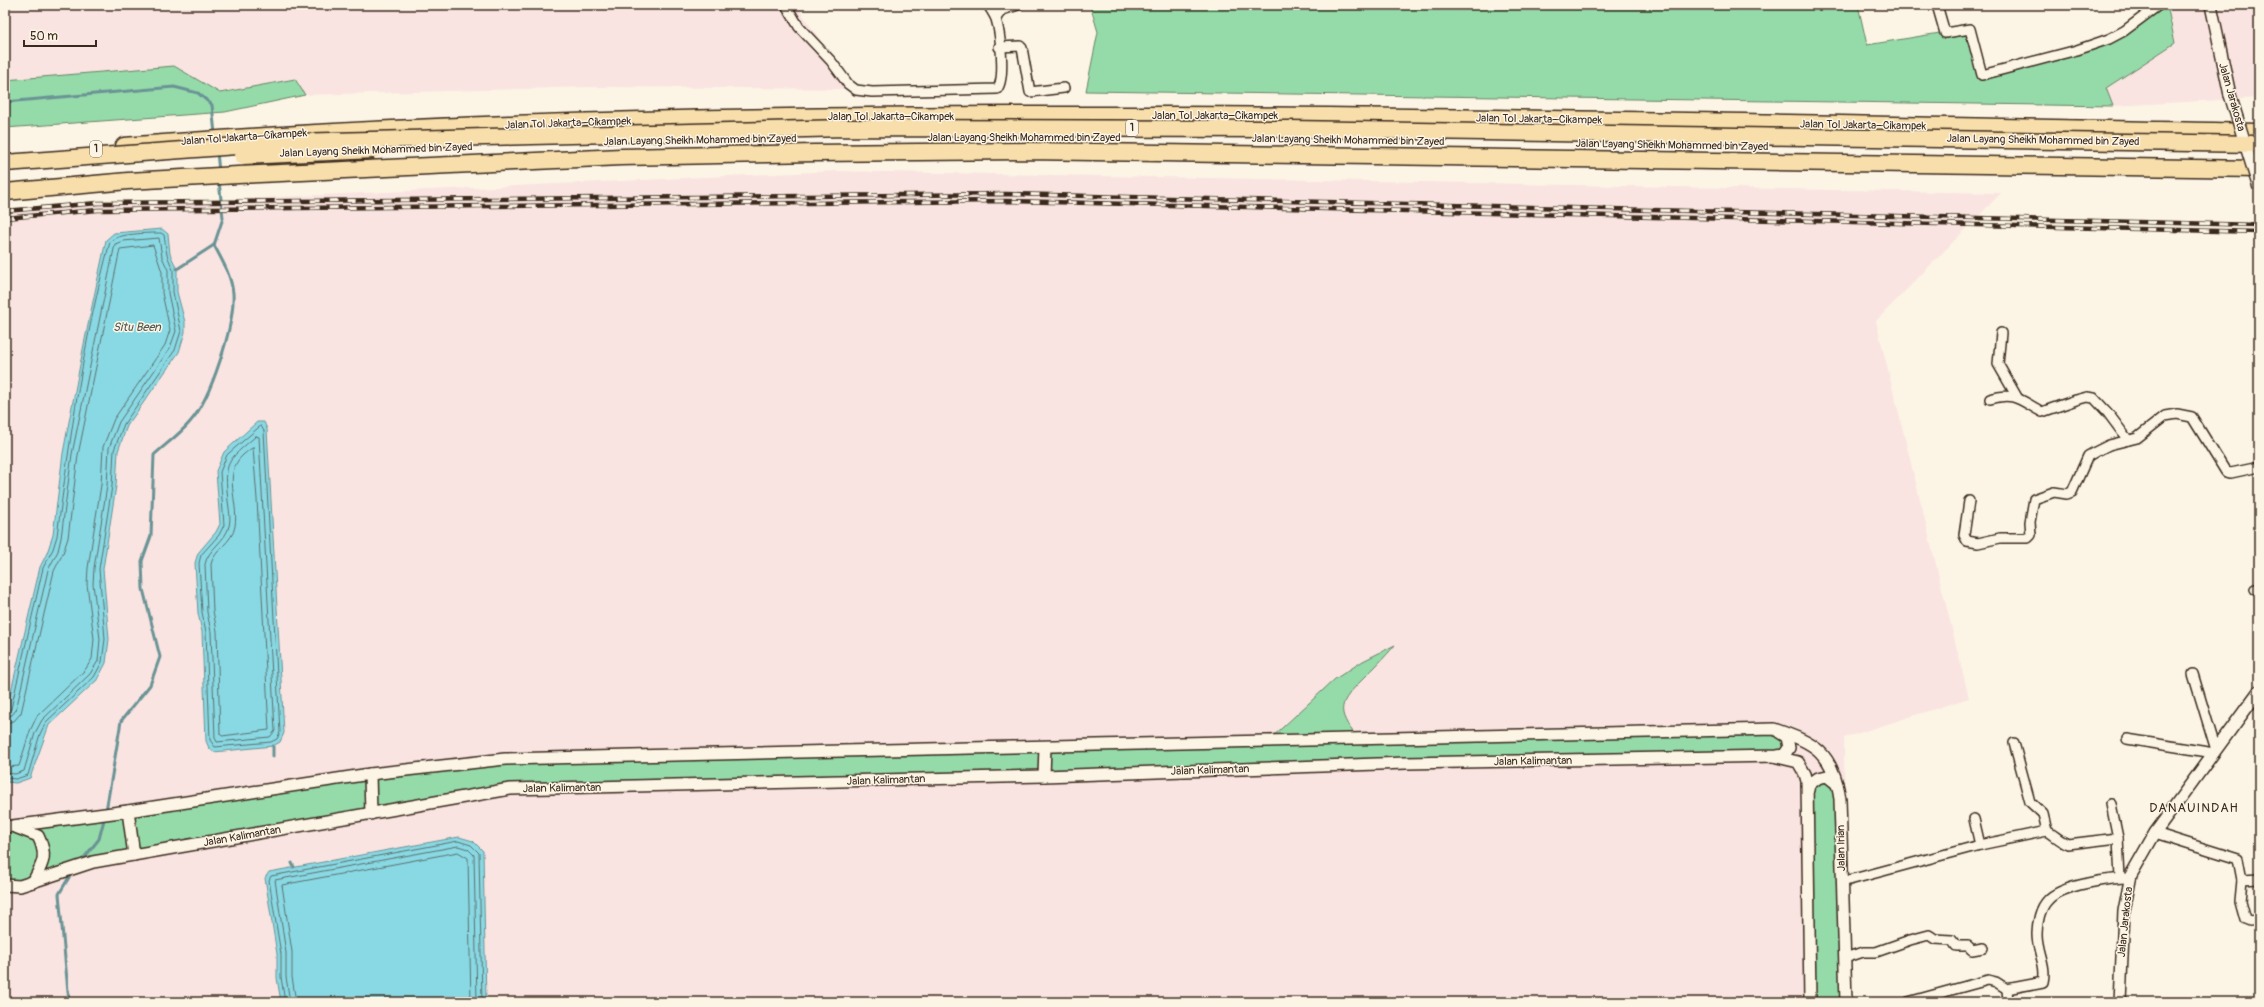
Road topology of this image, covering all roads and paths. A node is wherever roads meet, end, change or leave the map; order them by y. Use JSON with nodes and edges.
{"nodes":[{"id":1,"x":786,"y":5,"type":"edge"},
{"id":2,"x":988,"y":5,"type":"edge"},
{"id":3,"x":1937,"y":5,"type":"edge"},
{"id":4,"x":2159,"y":5,"type":"edge"},
{"id":5,"x":2211,"y":5,"type":"edge"},
{"id":6,"x":1012,"y":6,"type":"edge"},
{"id":7,"x":996,"y":18,"type":"junction"},
{"id":8,"x":999,"y":47,"type":"junction"},
{"id":9,"x":1064,"y":88,"type":"dead end"},
{"id":10,"x":2259,"y":132,"type":"edge"},
{"id":11,"x":2259,"y":144,"type":"edge"},
{"id":12,"x":2259,"y":154,"type":"edge"},
{"id":13,"x":5,"y":156,"type":"edge"},
{"id":14,"x":5,"y":163,"type":"edge"},
{"id":15,"x":2259,"y":169,"type":"edge"},
{"id":16,"x":5,"y":172,"type":"edge"},
{"id":17,"x":2259,"y":188,"type":"edge"},
{"id":18,"x":5,"y":192,"type":"edge"},
{"id":19,"x":2001,"y":333,"type":"dead end"},
{"id":20,"x":2017,"y":397,"type":"junction"},
{"id":21,"x":1990,"y":399,"type":"dead end"},
{"id":22,"x":2128,"y":440,"type":"junction"},
{"id":23,"x":2259,"y":467,"type":"edge"},
{"id":24,"x":1969,"y":501,"type":"dead end"},
{"id":25,"x":2193,"y":674,"type":"dead end"},
{"id":26,"x":2259,"y":691,"type":"edge"},
{"id":27,"x":1774,"y":729,"type":"junction"},
{"id":28,"x":2127,"y":739,"type":"dead end"},
{"id":29,"x":2014,"y":742,"type":"dead end"},
{"id":30,"x":1045,"y":747,"type":"junction"},
{"id":31,"x":2215,"y":751,"type":"junction"},
{"id":32,"x":1777,"y":756,"type":"junction"},
{"id":33,"x":370,"y":774,"type":"junction"},
{"id":34,"x":1044,"y":776,"type":"junction"},
{"id":35,"x":1838,"y":784,"type":"junction"},
{"id":36,"x":1808,"y":790,"type":"junction"},
{"id":37,"x":2110,"y":804,"type":"dead end"},
{"id":38,"x":128,"y":811,"type":"junction"},
{"id":39,"x":371,"y":814,"type":"junction"},
{"id":40,"x":1974,"y":819,"type":"dead end"},
{"id":41,"x":10,"y":827,"type":"edge"},
{"id":42,"x":2047,"y":831,"type":"junction"},
{"id":43,"x":2155,"y":833,"type":"junction"},
{"id":44,"x":2118,"y":838,"type":"junction"},
{"id":45,"x":1980,"y":845,"type":"junction"},
{"id":46,"x":134,"y":855,"type":"junction"},
{"id":47,"x":2125,"y":878,"type":"junction"},
{"id":48,"x":2259,"y":879,"type":"edge"},
{"id":49,"x":2242,"y":880,"type":"junction"},
{"id":50,"x":33,"y":882,"type":"junction"},
{"id":51,"x":1842,"y":882,"type":"junction"},
{"id":52,"x":5,"y":885,"type":"edge"},
{"id":53,"x":2259,"y":919,"type":"edge"},
{"id":54,"x":1983,"y":948,"type":"dead end"},
{"id":55,"x":1845,"y":958,"type":"junction"},
{"id":56,"x":2007,"y":989,"type":"junction"},
{"id":57,"x":1810,"y":1002,"type":"edge"},
{"id":58,"x":1846,"y":1002,"type":"edge"},
{"id":59,"x":1908,"y":1002,"type":"edge"},
{"id":60,"x":2008,"y":1002,"type":"edge"},
{"id":61,"x":2120,"y":1002,"type":"edge"}],
"edges":[{"from":1,"to":8,"type":"street"},
{"from":2,"to":7,"type":"street"},
{"from":3,"to":4,"type":"street"},
{"from":5,"to":17,"type":"street","name":"Jalan Jarakosta","bridge":true},
{"from":6,"to":7,"type":"street"},
{"from":7,"to":8,"type":"street"},
{"from":8,"to":9,"type":"street"},
{"from":10,"to":13,"type":"highway","name":"Jalan Tol Jakarta–Cikampek","number":"1"},
{"from":11,"to":14,"type":"highway","name":"Jalan Layang Sheikh Mohammed bin Zayed","number":"1","bridge":true},
{"from":12,"to":16,"type":"highway","name":"Jalan Layang Sheikh Mohammed bin Zayed","number":"1","bridge":true},
{"from":15,"to":18,"type":"highway"},
{"from":19,"to":20,"type":"street"},
{"from":20,"to":21,"type":"street"},
{"from":20,"to":22,"type":"street"},
{"from":22,"to":23,"type":"street"},
{"from":22,"to":24,"type":"street"},
{"from":25,"to":31,"type":"street"},
{"from":26,"to":31,"type":"street","name":"Jalan Jarakosta"},
{"from":27,"to":30,"type":"street"},
{"from":27,"to":32,"type":"street"},
{"from":27,"to":35,"type":"street","name":"Jalan Irian"},
{"from":28,"to":31,"type":"street"},
{"from":29,"to":42,"type":"street"},
{"from":30,"to":33,"type":"street"},
{"from":30,"to":34,"type":"street"},
{"from":31,"to":43,"type":"street","name":"Jalan Jarakosta"},
{"from":32,"to":34,"type":"street","name":"Jalan Kalimantan"},
{"from":32,"to":36,"type":"street"},
{"from":33,"to":38,"type":"street"},
{"from":33,"to":39,"type":"street"},
{"from":34,"to":39,"type":"street","name":"Jalan Kalimantan"},
{"from":35,"to":36,"type":"street"},
{"from":35,"to":51,"type":"street","name":"Jalan Irian"},
{"from":36,"to":57,"type":"street"},
{"from":37,"to":44,"type":"street"},
{"from":38,"to":41,"type":"street"},
{"from":38,"to":46,"type":"street"},
{"from":39,"to":46,"type":"street","name":"Jalan Kalimantan"},
{"from":40,"to":45,"type":"street"},
{"from":41,"to":50,"type":"street"},
{"from":42,"to":44,"type":"street"},
{"from":42,"to":45,"type":"street"},
{"from":43,"to":47,"type":"street","name":"Jalan Jarakosta"},
{"from":43,"to":49,"type":"street"},
{"from":44,"to":47,"type":"street"},
{"from":45,"to":51,"type":"street"},
{"from":46,"to":50,"type":"street","name":"Jalan Kalimantan"},
{"from":47,"to":56,"type":"street"},
{"from":47,"to":61,"type":"street","name":"Jalan Jarakosta"},
{"from":48,"to":49,"type":"street"},
{"from":49,"to":53,"type":"street"},
{"from":50,"to":52,"type":"street","name":"Jalan Kalimantan"},
{"from":51,"to":55,"type":"street","name":"Jalan Irian"},
{"from":54,"to":55,"type":"street"},
{"from":55,"to":58,"type":"street","name":"Jalan Irian"},
{"from":56,"to":59,"type":"street"},
{"from":56,"to":60,"type":"street"}]}
